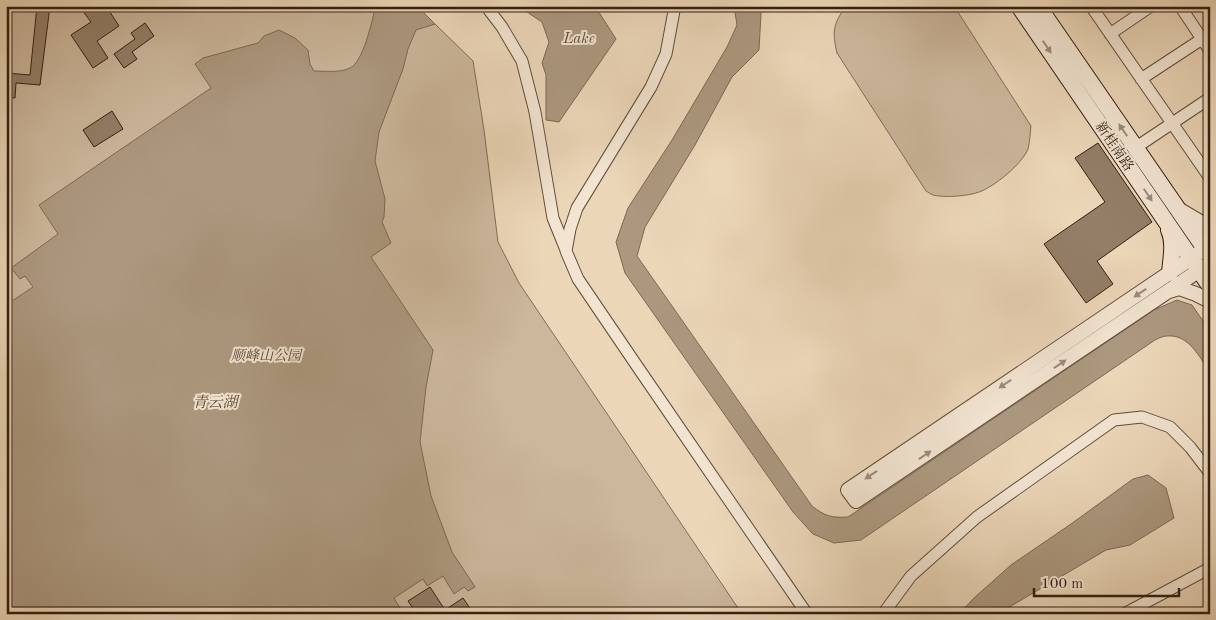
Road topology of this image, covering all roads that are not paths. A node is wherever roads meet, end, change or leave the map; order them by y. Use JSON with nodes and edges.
{"nodes":[{"id":1,"x":486,"y":6,"type":"edge"},
{"id":2,"x":673,"y":6,"type":"edge"},
{"id":3,"x":1020,"y":6,"type":"edge"},
{"id":4,"x":1038,"y":6,"type":"edge"},
{"id":5,"x":1091,"y":6,"type":"edge"},
{"id":6,"x":1151,"y":6,"type":"edge"},
{"id":7,"x":1180,"y":6,"type":"edge"},
{"id":8,"x":1110,"y":34,"type":"junction"},
{"id":9,"x":1202,"y":39,"type":"junction"},
{"id":10,"x":1210,"y":51,"type":"edge"},
{"id":11,"x":1141,"y":79,"type":"junction"},
{"id":12,"x":1210,"y":98,"type":"edge"},
{"id":13,"x":1172,"y":123,"type":"junction"},
{"id":14,"x":1135,"y":148,"type":"junction"},
{"id":15,"x":1210,"y":178,"type":"edge"},
{"id":16,"x":1169,"y":211,"type":"junction"},
{"id":17,"x":1210,"y":226,"type":"edge"},
{"id":18,"x":566,"y":251,"type":"junction"},
{"id":19,"x":1204,"y":257,"type":"edge"},
{"id":20,"x":1170,"y":273,"type":"junction"},
{"id":21,"x":1210,"y":286,"type":"edge"},
{"id":22,"x":1168,"y":292,"type":"junction"},
{"id":23,"x":1210,"y":301,"type":"edge"},
{"id":24,"x":1210,"y":473,"type":"edge"},
{"id":25,"x":1210,"y":568,"type":"edge"},
{"id":26,"x":807,"y":614,"type":"edge"},
{"id":27,"x":883,"y":614,"type":"edge"},
{"id":28,"x":1124,"y":614,"type":"edge"}],
"edges":[{"from":1,"to":18,"type":"street"},
{"from":2,"to":18,"type":"street"},
{"from":3,"to":16,"type":"main road","name":"新桂南路","one_way":true},
{"from":14,"to":4,"type":"main road","name":"新桂南路","one_way":true},
{"from":5,"to":8,"type":"street"},
{"from":6,"to":8,"type":"street"},
{"from":7,"to":9,"type":"street"},
{"from":8,"to":11,"type":"street"},
{"from":9,"to":10,"type":"street"},
{"from":9,"to":11,"type":"street"},
{"from":11,"to":13,"type":"street"},
{"from":12,"to":13,"type":"street"},
{"from":13,"to":14,"type":"street"},
{"from":13,"to":15,"type":"street"},
{"from":14,"to":16,"type":"main road","name":"新桂南路"},
{"from":16,"to":17,"type":"street"},
{"from":16,"to":19,"type":"main road","name":"新桂南路"},
{"from":16,"to":20,"type":"main road"},
{"from":18,"to":26,"type":"street"},
{"from":19,"to":20,"type":"street"},
{"from":19,"to":21,"type":"main road","name":"新桂南路"},
{"from":19,"to":22,"type":"street"},
{"from":20,"to":22,"type":"street","one_way":true},
{"from":22,"to":23,"type":"street"},
{"from":24,"to":27,"type":"street"},
{"from":25,"to":28,"type":"street"}]}
